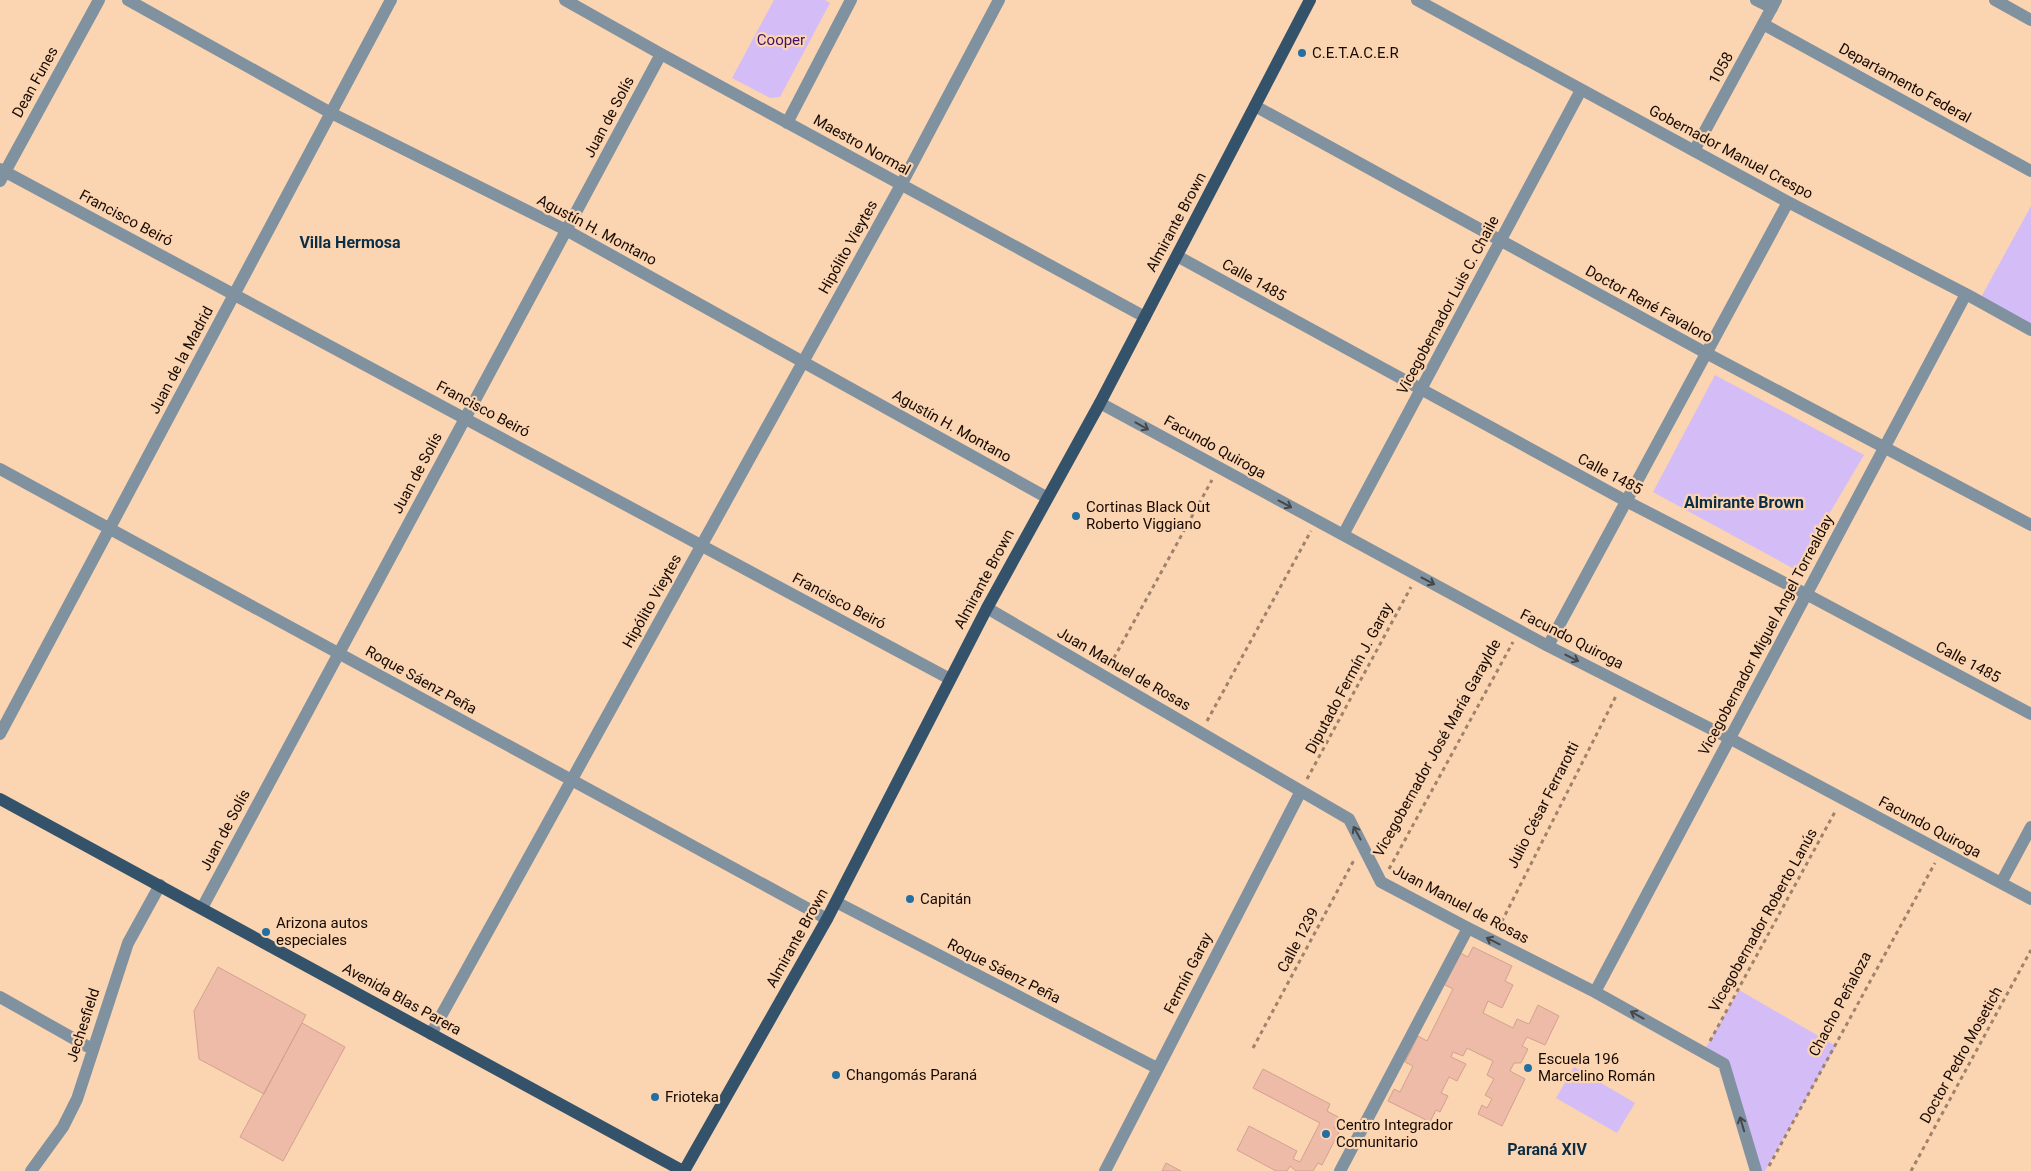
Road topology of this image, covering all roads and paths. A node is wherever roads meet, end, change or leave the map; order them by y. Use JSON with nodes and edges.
{"nodes":[{"id":1,"x":99,"y":0,"type":"edge"},
{"id":2,"x":128,"y":0,"type":"edge"},
{"id":3,"x":391,"y":0,"type":"edge"},
{"id":4,"x":565,"y":0,"type":"edge"},
{"id":5,"x":851,"y":0,"type":"edge"},
{"id":6,"x":999,"y":0,"type":"edge"},
{"id":7,"x":1310,"y":0,"type":"edge"},
{"id":8,"x":1417,"y":0,"type":"edge"},
{"id":9,"x":1756,"y":0,"type":"edge"},
{"id":10,"x":2000,"y":1,"type":"edge"},
{"id":11,"x":1774,"y":4,"type":"edge"},
{"id":12,"x":2031,"y":20,"type":"edge"},
{"id":13,"x":1763,"y":24,"type":"junction"},
{"id":14,"x":661,"y":54,"type":"junction"},
{"id":15,"x":1581,"y":90,"type":"junction"},
{"id":16,"x":1255,"y":106,"type":"junction"},
{"id":17,"x":331,"y":113,"type":"junction"},
{"id":18,"x":787,"y":123,"type":"junction"},
{"id":19,"x":1694,"y":151,"type":"junction"},
{"id":20,"x":2031,"y":171,"type":"edge"},
{"id":21,"x":2,"y":174,"type":"edge"},
{"id":22,"x":901,"y":185,"type":"junction"},
{"id":23,"x":1788,"y":202,"type":"junction"},
{"id":24,"x":566,"y":230,"type":"junction"},
{"id":25,"x":1500,"y":241,"type":"junction"},
{"id":26,"x":1176,"y":256,"type":"junction"},
{"id":27,"x":1966,"y":294,"type":"junction"},
{"id":28,"x":234,"y":295,"type":"junction"},
{"id":29,"x":1145,"y":317,"type":"junction"},
{"id":30,"x":2031,"y":330,"type":"edge"},
{"id":31,"x":1706,"y":353,"type":"junction"},
{"id":32,"x":803,"y":362,"type":"junction"},
{"id":33,"x":1421,"y":390,"type":"junction"},
{"id":34,"x":1100,"y":403,"type":"junction"},
{"id":35,"x":465,"y":418,"type":"junction"},
{"id":36,"x":1885,"y":446,"type":"junction"},
{"id":37,"x":1218,"y":468,"type":"junction"},
{"id":38,"x":0,"y":469,"type":"edge"},
{"id":39,"x":1046,"y":497,"type":"junction"},
{"id":40,"x":1626,"y":501,"type":"junction"},
{"id":41,"x":1316,"y":521,"type":"junction"},
{"id":42,"x":2031,"y":525,"type":"edge"},
{"id":43,"x":110,"y":528,"type":"junction"},
{"id":44,"x":1343,"y":536,"type":"junction"},
{"id":45,"x":701,"y":545,"type":"junction"},
{"id":46,"x":1418,"y":575,"type":"junction"},
{"id":47,"x":1806,"y":594,"type":"junction"},
{"id":48,"x":987,"y":608,"type":"junction"},
{"id":49,"x":1520,"y":630,"type":"junction"},
{"id":50,"x":1548,"y":646,"type":"junction"},
{"id":51,"x":339,"y":653,"type":"junction"},
{"id":52,"x":1104,"y":676,"type":"junction"},
{"id":53,"x":950,"y":679,"type":"junction"},
{"id":54,"x":1622,"y":684,"type":"junction"},
{"id":55,"x":2031,"y":714,"type":"edge"},
{"id":56,"x":1201,"y":732,"type":"junction"},
{"id":57,"x":0,"y":734,"type":"edge"},
{"id":58,"x":1729,"y":738,"type":"junction"},
{"id":59,"x":571,"y":781,"type":"junction"},
{"id":60,"x":1301,"y":791,"type":"junction"},
{"id":61,"x":1842,"y":798,"type":"junction"},
{"id":62,"x":0,"y":799,"type":"edge"},
{"id":63,"x":2031,"y":827,"type":"edge"},
{"id":64,"x":1363,"y":844,"type":"junction"},
{"id":65,"x":1941,"y":851,"type":"junction"},
{"id":66,"x":1382,"y":882,"type":"junction"},
{"id":67,"x":2000,"y":882,"type":"junction"},
{"id":68,"x":160,"y":885,"type":"junction"},
{"id":69,"x":2031,"y":899,"type":"edge"},
{"id":70,"x":836,"y":902,"type":"junction"},
{"id":71,"x":202,"y":908,"type":"junction"},
{"id":72,"x":828,"y":919,"type":"junction"},
{"id":73,"x":1468,"y":928,"type":"junction"},
{"id":74,"x":1492,"y":940,"type":"junction"},
{"id":75,"x":2031,"y":950,"type":"edge"},
{"id":76,"x":1595,"y":992,"type":"junction"},
{"id":77,"x":0,"y":997,"type":"edge"},
{"id":78,"x":431,"y":1034,"type":"junction"},
{"id":79,"x":1253,"y":1048,"type":"dead end"},
{"id":80,"x":92,"y":1049,"type":"junction"},
{"id":81,"x":1704,"y":1051,"type":"junction"},
{"id":82,"x":1157,"y":1068,"type":"junction"},
{"id":83,"x":31,"y":1171,"type":"edge"},
{"id":84,"x":683,"y":1171,"type":"edge"},
{"id":85,"x":1105,"y":1171,"type":"edge"},
{"id":86,"x":1340,"y":1171,"type":"edge"},
{"id":87,"x":1756,"y":1171,"type":"edge"},
{"id":88,"x":1766,"y":1171,"type":"edge"},
{"id":89,"x":1911,"y":1171,"type":"edge"}],
"edges":[{"from":1,"to":21,"type":"street","name":"Dean Funes"},
{"from":2,"to":17,"type":"street","name":"Agustín H. Montano"},
{"from":3,"to":17,"type":"street","name":"Juan de la Madrid"},
{"from":4,"to":14,"type":"street","name":"Maestro Normal"},
{"from":5,"to":18,"type":"street"},
{"from":6,"to":22,"type":"street","name":"Hipólito Vieytes"},
{"from":7,"to":16,"type":"main road","name":"Almirante Brown"},
{"from":8,"to":15,"type":"street","name":"Gobernador Manuel Crespo"},
{"from":9,"to":11,"type":"street"},
{"from":10,"to":12,"type":"street"},
{"from":11,"to":13,"type":"street","name":"1058"},
{"from":13,"to":19,"type":"street","name":"1058"},
{"from":13,"to":20,"type":"street","name":"Departamento Federal"},
{"from":14,"to":18,"type":"street","name":"Maestro Normal"},
{"from":14,"to":24,"type":"street","name":"Juan de Solís"},
{"from":15,"to":19,"type":"street","name":"Gobernador Manuel Crespo"},
{"from":15,"to":25,"type":"street","name":"Vicegobernador Luis C. Chaile"},
{"from":16,"to":25,"type":"street","name":"Doctor René Favaloro"},
{"from":16,"to":26,"type":"main road","name":"Almirante Brown"},
{"from":17,"to":24,"type":"street","name":"Agustín H. Montano"},
{"from":17,"to":28,"type":"street","name":"Juan de la Madrid"},
{"from":18,"to":22,"type":"street","name":"Maestro Normal"},
{"from":19,"to":23,"type":"street","name":"Gobernador Manuel Crespo"},
{"from":21,"to":28,"type":"street","name":"Francisco Beiró"},
{"from":22,"to":29,"type":"street","name":"Maestro Normal"},
{"from":22,"to":32,"type":"street","name":"Hipólito Vieytes"},
{"from":23,"to":27,"type":"street","name":"Gobernador Manuel Crespo"},
{"from":23,"to":31,"type":"street"},
{"from":24,"to":32,"type":"street","name":"Agustín H. Montano"},
{"from":24,"to":35,"type":"street","name":"Juan de Solís"},
{"from":25,"to":31,"type":"street","name":"Doctor René Favaloro"},
{"from":25,"to":33,"type":"street","name":"Vicegobernador Luis C. Chaile"},
{"from":26,"to":29,"type":"main road","name":"Almirante Brown"},
{"from":26,"to":33,"type":"street","name":"Calle 1485"},
{"from":27,"to":30,"type":"street","name":"Gobernador Manuel Crespo"},
{"from":27,"to":36,"type":"street","name":"Vicegobernador Miguel Angel Torrealday"},
{"from":28,"to":35,"type":"street","name":"Francisco Beiró"},
{"from":28,"to":43,"type":"street","name":"Juan de la Madrid"},
{"from":29,"to":34,"type":"main road","name":"Almirante Brown"},
{"from":31,"to":36,"type":"street","name":"Doctor René Favaloro"},
{"from":31,"to":40,"type":"street"},
{"from":32,"to":39,"type":"street","name":"Agustín H. Montano"},
{"from":32,"to":45,"type":"street","name":"Hipólito Vieytes"},
{"from":33,"to":40,"type":"street","name":"Calle 1485"},
{"from":33,"to":44,"type":"street","name":"Vicegobernador Luis C. Chaile"},
{"from":34,"to":37,"type":"street","name":"Facundo Quiroga","one_way":true},
{"from":34,"to":39,"type":"main road","name":"Almirante Brown"},
{"from":35,"to":45,"type":"street","name":"Francisco Beiró"},
{"from":35,"to":51,"type":"street","name":"Juan de Solís"},
{"from":36,"to":42,"type":"street","name":"Doctor René Favaloro"},
{"from":36,"to":47,"type":"street","name":"Vicegobernador Miguel Angel Torrealday"},
{"from":37,"to":41,"type":"street","name":"Facundo Quiroga","one_way":true},
{"from":37,"to":52,"type":"path"},
{"from":38,"to":43,"type":"street","name":"Roque Sáenz Peña"},
{"from":39,"to":48,"type":"main road","name":"Almirante Brown"},
{"from":40,"to":47,"type":"street","name":"Calle 1485"},
{"from":40,"to":50,"type":"street"},
{"from":41,"to":44,"type":"street","name":"Facundo Quiroga"},
{"from":41,"to":56,"type":"path"},
{"from":43,"to":51,"type":"street","name":"Roque Sáenz Peña"},
{"from":43,"to":57,"type":"street","name":"Juan de la Madrid"},
{"from":44,"to":46,"type":"street","name":"Facundo Quiroga"},
{"from":45,"to":53,"type":"street","name":"Francisco Beiró"},
{"from":45,"to":59,"type":"street","name":"Hipólito Vieytes"},
{"from":46,"to":49,"type":"street","name":"Facundo Quiroga","one_way":true},
{"from":46,"to":60,"type":"path","name":"Diputado Fermín J. Garay"},
{"from":47,"to":55,"type":"street","name":"Calle 1485"},
{"from":47,"to":58,"type":"street","name":"Vicegobernador Miguel Angel Torrealday"},
{"from":48,"to":52,"type":"street","name":"Juan Manuel de Rosas"},
{"from":48,"to":53,"type":"main road","name":"Almirante Brown"},
{"from":49,"to":50,"type":"street","name":"Facundo Quiroga"},
{"from":49,"to":66,"type":"path","name":"Vicegobernador José María Garaylde"},
{"from":50,"to":54,"type":"street","name":"Facundo Quiroga","one_way":true},
{"from":51,"to":59,"type":"street","name":"Roque Sáenz Peña"},
{"from":51,"to":71,"type":"street","name":"Juan de Solís"},
{"from":52,"to":56,"type":"street","name":"Juan Manuel de Rosas"},
{"from":53,"to":70,"type":"main road","name":"Almirante Brown"},
{"from":54,"to":58,"type":"street","name":"Facundo Quiroga"},
{"from":54,"to":74,"type":"path","name":"Julio César Ferrarotti"},
{"from":56,"to":60,"type":"street","name":"Juan Manuel de Rosas"},
{"from":58,"to":61,"type":"street","name":"Facundo Quiroga"},
{"from":58,"to":76,"type":"street","name":"Vicegobernador Miguel Angel Torrealday"},
{"from":59,"to":72,"type":"street","name":"Roque Sáenz Peña"},
{"from":59,"to":78,"type":"street","name":"Hipólito Vieytes"},
{"from":64,"to":60,"type":"street","name":"Juan Manuel de Rosas","one_way":true},
{"from":60,"to":82,"type":"street","name":"Fermín Garay"},
{"from":61,"to":65,"type":"street","name":"Facundo Quiroga"},
{"from":61,"to":81,"type":"path","name":"Vicegobernador Roberto Lanús"},
{"from":62,"to":68,"type":"main road","name":"Avenida Blas Parera"},
{"from":63,"to":67,"type":"street"},
{"from":64,"to":66,"type":"street","name":"Juan Manuel de Rosas"},
{"from":64,"to":79,"type":"path","name":"Calle 1239"},
{"from":65,"to":67,"type":"street","name":"Facundo Quiroga"},
{"from":65,"to":88,"type":"path","name":"Chacho Peñaloza"},
{"from":66,"to":73,"type":"street","name":"Juan Manuel de Rosas"},
{"from":67,"to":69,"type":"street","name":"Facundo Quiroga"},
{"from":68,"to":71,"type":"main road","name":"Avenida Blas Parera"},
{"from":68,"to":80,"type":"street","name":"Jechesfield"},
{"from":70,"to":72,"type":"main road","name":"Almirante Brown"},
{"from":70,"to":82,"type":"street","name":"Roque Sáenz Peña"},
{"from":71,"to":78,"type":"main road","name":"Avenida Blas Parera"},
{"from":72,"to":84,"type":"main road","name":"Almirante Brown"},
{"from":73,"to":74,"type":"street","name":"Juan Manuel de Rosas"},
{"from":73,"to":86,"type":"street"},
{"from":76,"to":74,"type":"street","name":"Juan Manuel de Rosas","one_way":true},
{"from":75,"to":89,"type":"path","name":"Doctor Pedro Mosetich"},
{"from":81,"to":76,"type":"street","name":"Juan Manuel de Rosas","one_way":true},
{"from":77,"to":80,"type":"street"},
{"from":78,"to":84,"type":"main road","name":"Avenida Blas Parera"},
{"from":80,"to":83,"type":"street","name":"Jechesfield"},
{"from":87,"to":81,"type":"street","name":"Juan Manuel de Rosas","one_way":true},
{"from":82,"to":85,"type":"street","name":"Fermín Garay"}]}
